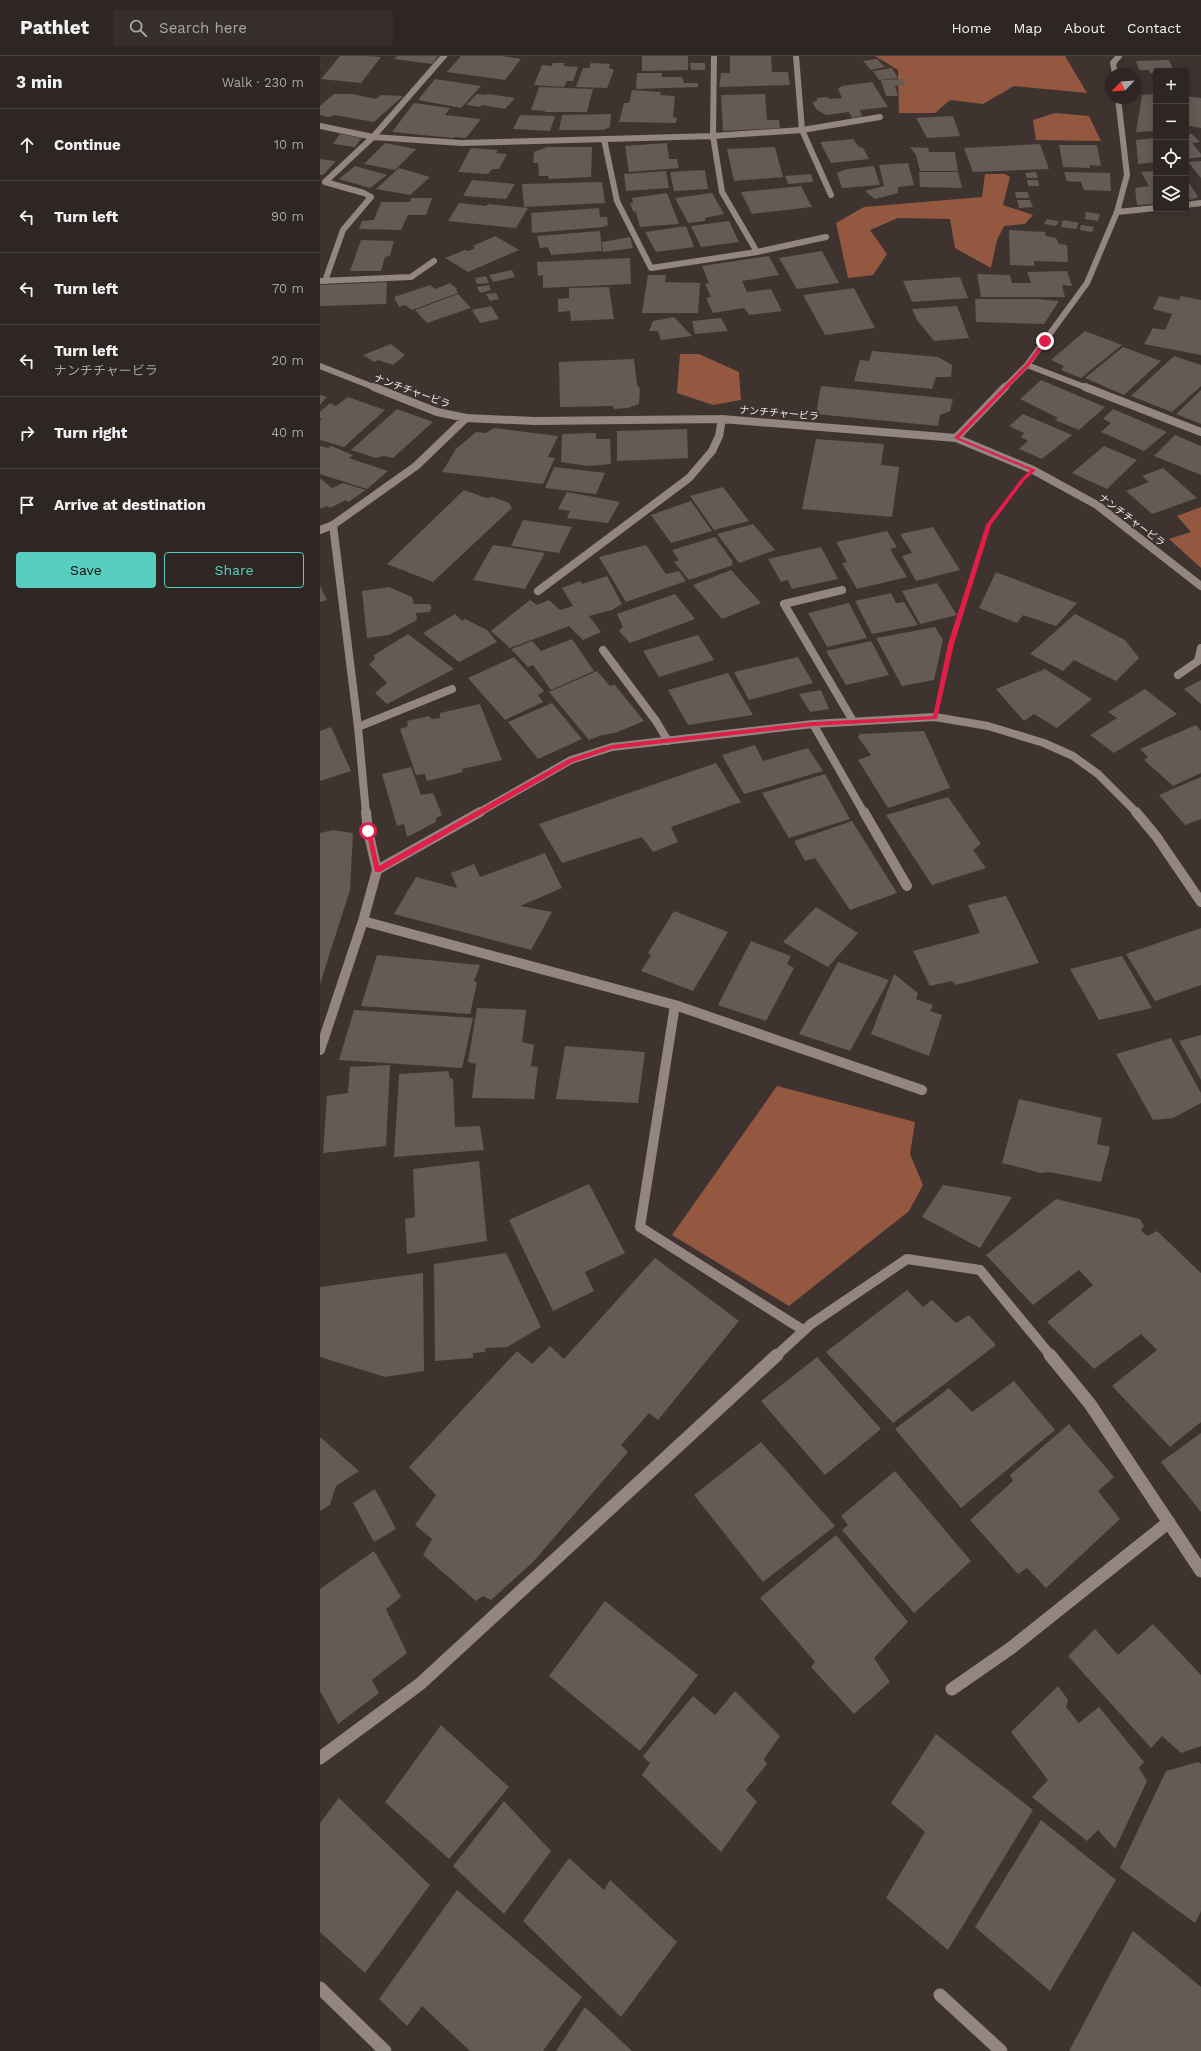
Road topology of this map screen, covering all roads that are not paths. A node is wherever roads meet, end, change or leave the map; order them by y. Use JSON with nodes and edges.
{"nodes":[{"id":1,"x":444,"y":56,"type":"edge"},
{"id":2,"x":714,"y":56,"type":"edge"},
{"id":3,"x":796,"y":56,"type":"edge"},
{"id":4,"x":1119,"y":56,"type":"edge"},
{"id":5,"x":1114,"y":68,"type":"edge"},
{"id":6,"x":1119,"y":104,"type":"edge"},
{"id":7,"x":880,"y":116,"type":"dead end"},
{"id":8,"x":320,"y":126,"type":"edge"},
{"id":9,"x":802,"y":130,"type":"junction"},
{"id":10,"x":713,"y":136,"type":"junction"},
{"id":11,"x":373,"y":137,"type":"junction"},
{"id":12,"x":604,"y":139,"type":"junction"},
{"id":13,"x":830,"y":195,"type":"dead end"},
{"id":14,"x":1201,"y":203,"type":"edge"},
{"id":15,"x":1189,"y":205,"type":"edge"},
{"id":16,"x":1153,"y":208,"type":"edge"},
{"id":17,"x":1117,"y":212,"type":"junction"},
{"id":18,"x":826,"y":237,"type":"dead end"},
{"id":19,"x":757,"y":252,"type":"junction"},
{"id":20,"x":434,"y":261,"type":"dead end"},
{"id":21,"x":323,"y":281,"type":"edge"},
{"id":22,"x":1027,"y":365,"type":"junction"},
{"id":23,"x":320,"y":366,"type":"edge"},
{"id":24,"x":466,"y":418,"type":"junction"},
{"id":25,"x":722,"y":419,"type":"junction"},
{"id":26,"x":1201,"y":432,"type":"edge"},
{"id":27,"x":956,"y":438,"type":"junction"},
{"id":28,"x":333,"y":525,"type":"junction"},
{"id":29,"x":320,"y":530,"type":"edge"},
{"id":30,"x":1201,"y":586,"type":"edge"},
{"id":31,"x":842,"y":590,"type":"dead end"},
{"id":32,"x":538,"y":591,"type":"dead end"},
{"id":33,"x":1201,"y":648,"type":"edge"},
{"id":34,"x":603,"y":650,"type":"dead end"},
{"id":35,"x":1199,"y":662,"type":"edge"},
{"id":36,"x":1178,"y":675,"type":"dead end"},
{"id":37,"x":452,"y":689,"type":"dead end"},
{"id":38,"x":853,"y":721,"type":"junction"},
{"id":39,"x":813,"y":724,"type":"junction"},
{"id":40,"x":358,"y":727,"type":"junction"},
{"id":41,"x":668,"y":741,"type":"junction"},
{"id":42,"x":377,"y":870,"type":"junction"},
{"id":43,"x":907,"y":886,"type":"dead end"},
{"id":44,"x":1201,"y":902,"type":"edge"},
{"id":45,"x":363,"y":921,"type":"junction"},
{"id":46,"x":675,"y":1005,"type":"junction"},
{"id":47,"x":320,"y":1050,"type":"edge"},
{"id":48,"x":922,"y":1090,"type":"dead end"},
{"id":49,"x":803,"y":1330,"type":"junction"},
{"id":50,"x":1169,"y":1522,"type":"junction"},
{"id":51,"x":1201,"y":1572,"type":"edge"},
{"id":52,"x":952,"y":1689,"type":"dead end"},
{"id":53,"x":320,"y":1758,"type":"edge"},
{"id":54,"x":320,"y":1988,"type":"edge"},
{"id":55,"x":940,"y":1995,"type":"dead end"},
{"id":56,"x":385,"y":2051,"type":"edge"},
{"id":57,"x":1001,"y":2051,"type":"edge"}],
"edges":[{"from":1,"to":11,"type":"street"},
{"from":2,"to":10,"type":"street"},
{"from":3,"to":9,"type":"street"},
{"from":4,"to":5,"type":"street"},
{"from":6,"to":17,"type":"street"},
{"from":7,"to":9,"type":"street"},
{"from":8,"to":11,"type":"street"},
{"from":9,"to":10,"type":"street"},
{"from":9,"to":13,"type":"street"},
{"from":10,"to":12,"type":"street"},
{"from":10,"to":19,"type":"street"},
{"from":11,"to":12,"type":"street"},
{"from":11,"to":21,"type":"street"},
{"from":12,"to":19,"type":"street"},
{"from":14,"to":15,"type":"street"},
{"from":16,"to":17,"type":"street"},
{"from":17,"to":22,"type":"street"},
{"from":18,"to":19,"type":"street"},
{"from":20,"to":21,"type":"street"},
{"from":22,"to":26,"type":"street"},
{"from":22,"to":27,"type":"street"},
{"from":23,"to":24,"type":"street","name":"ナンチチャービラ"},
{"from":24,"to":25,"type":"street","name":"ナンチチャービラ"},
{"from":24,"to":28,"type":"street"},
{"from":25,"to":27,"type":"street","name":"ナンチチャービラ"},
{"from":25,"to":32,"type":"street"},
{"from":27,"to":30,"type":"street","name":"ナンチチャービラ"},
{"from":28,"to":29,"type":"street"},
{"from":28,"to":40,"type":"street"},
{"from":31,"to":38,"type":"street"},
{"from":33,"to":35,"type":"street"},
{"from":34,"to":41,"type":"street"},
{"from":35,"to":36,"type":"street"},
{"from":37,"to":40,"type":"street"},
{"from":38,"to":39,"type":"street"},
{"from":38,"to":44,"type":"street"},
{"from":39,"to":41,"type":"street"},
{"from":39,"to":43,"type":"street"},
{"from":40,"to":42,"type":"street"},
{"from":41,"to":42,"type":"street"},
{"from":42,"to":45,"type":"street"},
{"from":45,"to":46,"type":"street"},
{"from":45,"to":47,"type":"street"},
{"from":46,"to":48,"type":"street"},
{"from":46,"to":49,"type":"street"},
{"from":49,"to":50,"type":"street"},
{"from":49,"to":53,"type":"street"},
{"from":50,"to":51,"type":"street"},
{"from":50,"to":52,"type":"street"},
{"from":54,"to":56,"type":"street"},
{"from":55,"to":57,"type":"street"}]}
